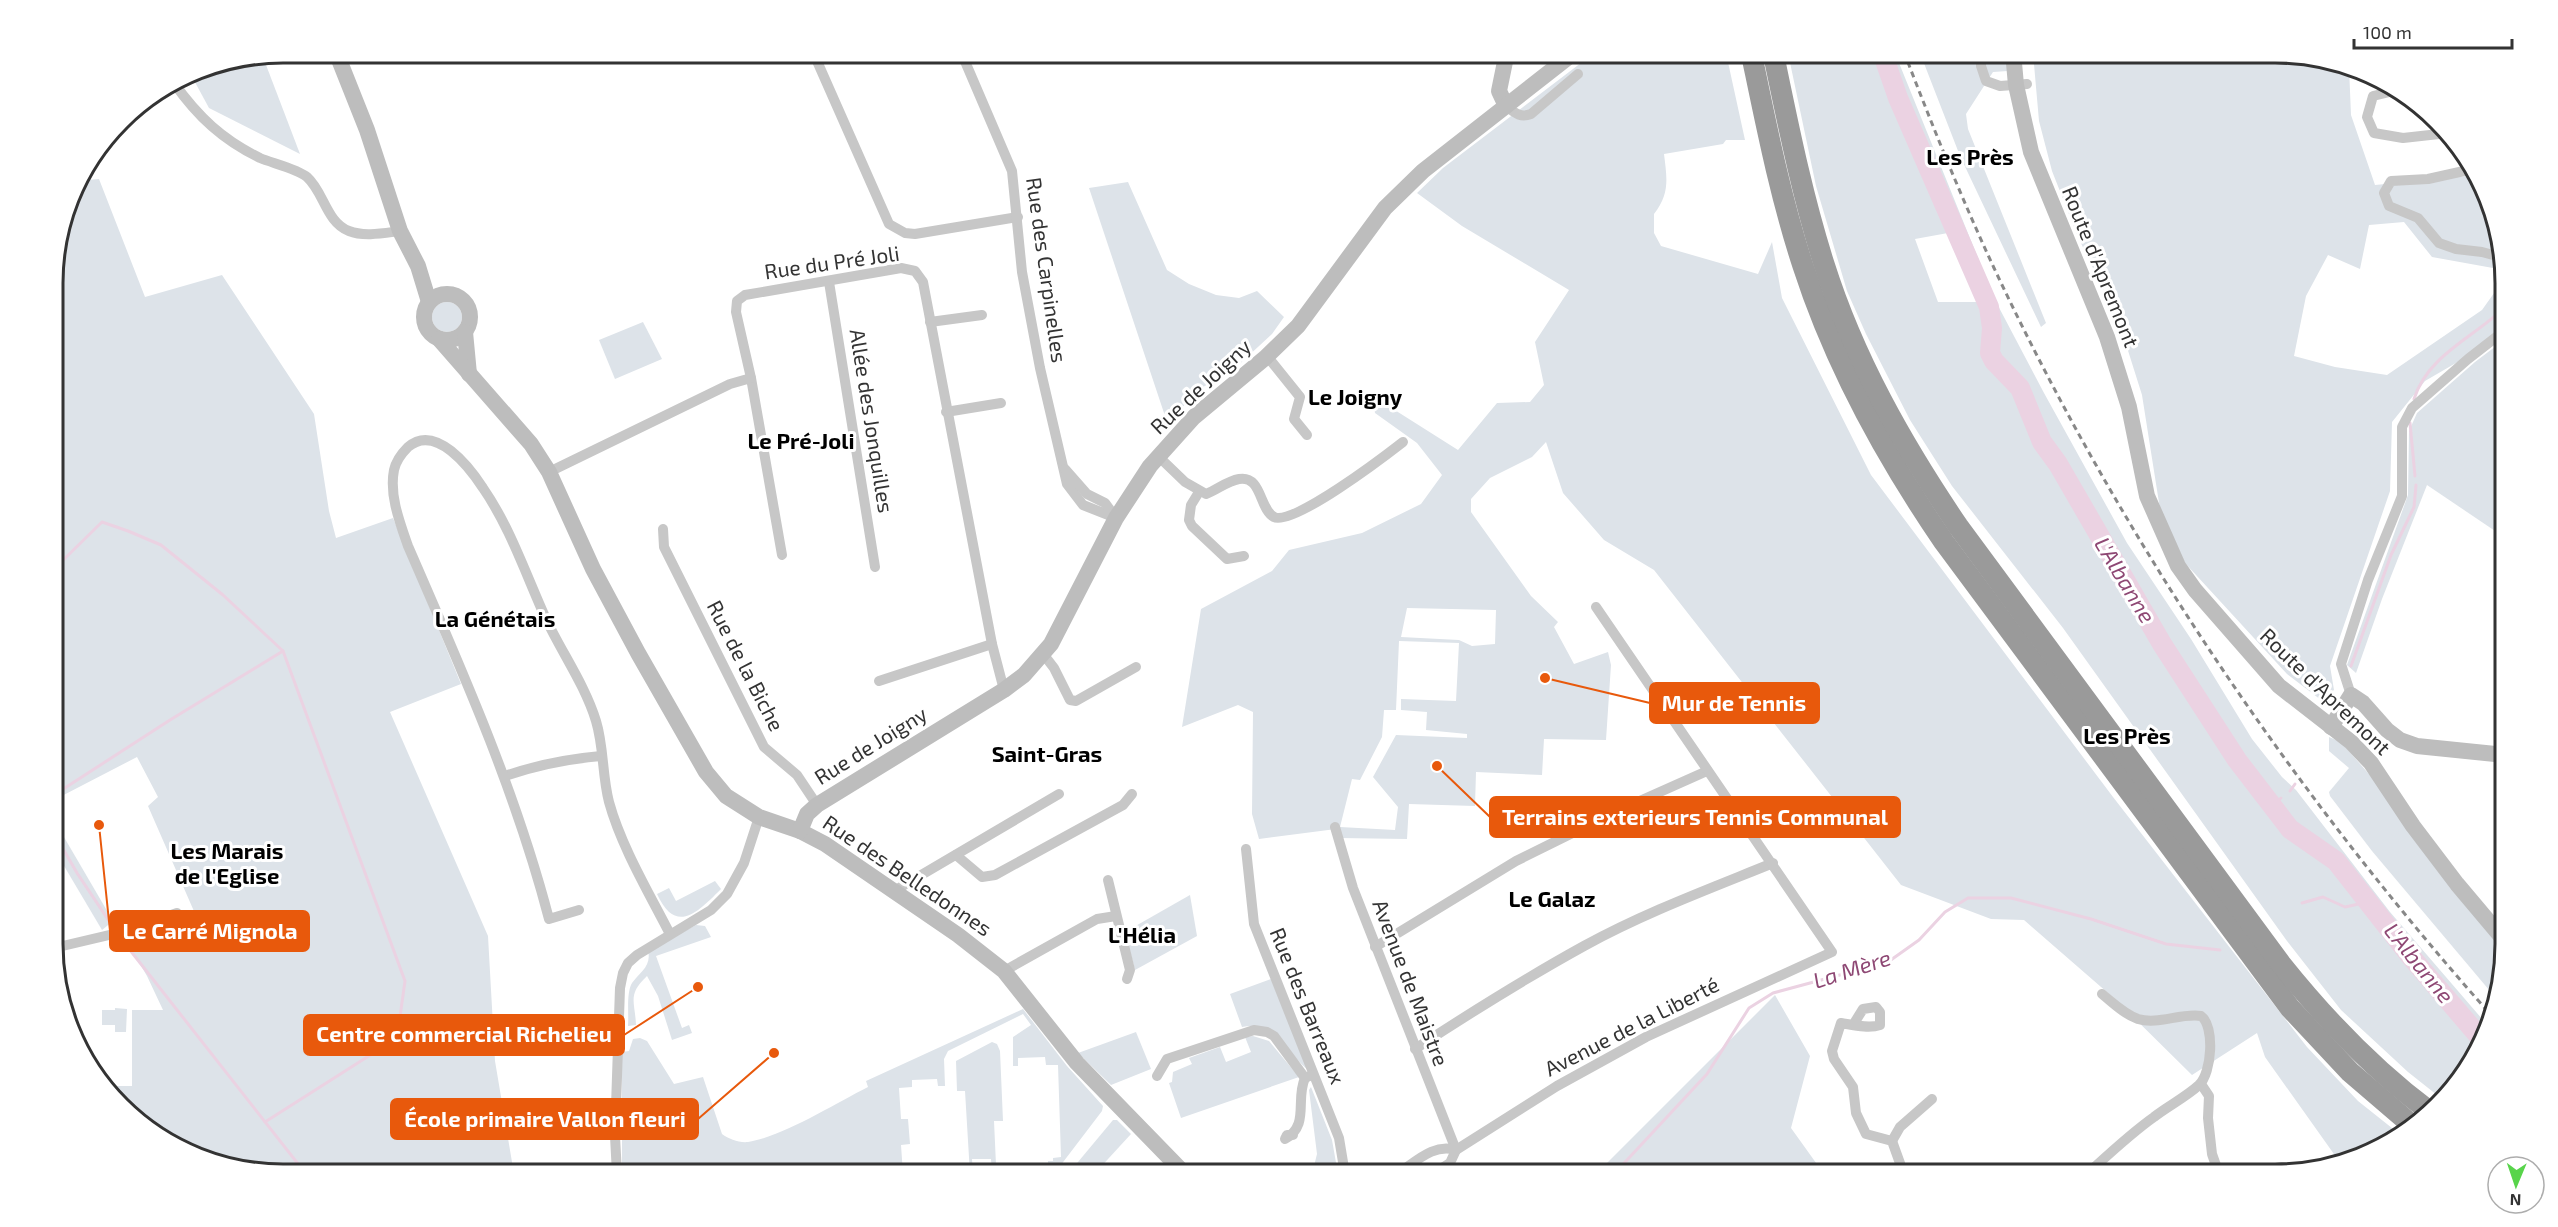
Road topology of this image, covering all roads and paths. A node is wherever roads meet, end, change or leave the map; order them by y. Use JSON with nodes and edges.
{"nodes":[{"id":1,"x":340,"y":63,"type":"edge"},
{"id":2,"x":818,"y":63,"type":"edge"},
{"id":3,"x":966,"y":63,"type":"edge"},
{"id":4,"x":1505,"y":63,"type":"edge"},
{"id":5,"x":1561,"y":63,"type":"edge"},
{"id":6,"x":1753,"y":63,"type":"edge"},
{"id":7,"x":1775,"y":63,"type":"edge"},
{"id":8,"x":1981,"y":63,"type":"edge"},
{"id":9,"x":2016,"y":63,"type":"edge"},
{"id":10,"x":2023,"y":63,"type":"edge"},
{"id":11,"x":1578,"y":74,"type":"dead end"},
{"id":12,"x":2022,"y":85,"type":"junction"},
{"id":13,"x":179,"y":90,"type":"edge"},
{"id":14,"x":2385,"y":93,"type":"edge"},
{"id":15,"x":1506,"y":106,"type":"junction"},
{"id":16,"x":2437,"y":134,"type":"edge"},
{"id":17,"x":2464,"y":171,"type":"edge"},
{"id":18,"x":1018,"y":218,"type":"junction"},
{"id":19,"x":399,"y":230,"type":"junction"},
{"id":20,"x":2493,"y":255,"type":"edge"},
{"id":21,"x":418,"y":266,"type":"junction"},
{"id":22,"x":829,"y":282,"type":"junction"},
{"id":23,"x":457,"y":296,"type":"junction"},
{"id":24,"x":429,"y":302,"type":"junction"},
{"id":25,"x":982,"y":315,"type":"dead end"},
{"id":26,"x":930,"y":322,"type":"junction"},
{"id":27,"x":465,"y":332,"type":"junction"},
{"id":28,"x":2495,"y":338,"type":"edge"},
{"id":29,"x":439,"y":339,"type":"junction"},
{"id":30,"x":1267,"y":356,"type":"junction"},
{"id":31,"x":469,"y":374,"type":"junction"},
{"id":32,"x":750,"y":378,"type":"junction"},
{"id":33,"x":1001,"y":403,"type":"dead end"},
{"id":34,"x":946,"y":412,"type":"junction"},
{"id":35,"x":1307,"y":435,"type":"dead end"},
{"id":36,"x":1402,"y":442,"type":"dead end"},
{"id":37,"x":1159,"y":457,"type":"junction"},
{"id":38,"x":549,"y":472,"type":"junction"},
{"id":39,"x":1199,"y":492,"type":"junction"},
{"id":40,"x":1116,"y":518,"type":"junction"},
{"id":41,"x":663,"y":529,"type":"dead end"},
{"id":42,"x":782,"y":555,"type":"dead end"},
{"id":43,"x":1244,"y":556,"type":"dead end"},
{"id":44,"x":875,"y":567,"type":"dead end"},
{"id":45,"x":1596,"y":607,"type":"dead end"},
{"id":46,"x":992,"y":644,"type":"junction"},
{"id":47,"x":1044,"y":655,"type":"junction"},
{"id":48,"x":1136,"y":667,"type":"dead end"},
{"id":49,"x":879,"y":681,"type":"dead end"},
{"id":50,"x":1004,"y":690,"type":"junction"},
{"id":51,"x":2351,"y":695,"type":"junction"},
{"id":52,"x":2331,"y":726,"type":"junction"},
{"id":53,"x":2495,"y":754,"type":"edge"},
{"id":54,"x":601,"y":756,"type":"junction"},
{"id":55,"x":1707,"y":771,"type":"junction"},
{"id":56,"x":505,"y":776,"type":"junction"},
{"id":57,"x":1059,"y":794,"type":"dead end"},
{"id":58,"x":1132,"y":794,"type":"dead end"},
{"id":59,"x":817,"y":805,"type":"junction"},
{"id":60,"x":759,"y":817,"type":"junction"},
{"id":61,"x":1335,"y":826,"type":"dead end"},
{"id":62,"x":800,"y":831,"type":"junction"},
{"id":63,"x":1246,"y":849,"type":"dead end"},
{"id":64,"x":956,"y":855,"type":"junction"},
{"id":65,"x":1773,"y":863,"type":"junction"},
{"id":66,"x":1108,"y":880,"type":"dead end"},
{"id":67,"x":894,"y":891,"type":"junction"},
{"id":68,"x":579,"y":910,"type":"dead end"},
{"id":69,"x":177,"y":913,"type":"dead end"},
{"id":70,"x":1116,"y":916,"type":"junction"},
{"id":71,"x":2495,"y":928,"type":"edge"},
{"id":72,"x":670,"y":934,"type":"junction"},
{"id":73,"x":63,"y":946,"type":"edge"},
{"id":74,"x":1375,"y":947,"type":"junction"},
{"id":75,"x":1004,"y":971,"type":"junction"},
{"id":76,"x":1127,"y":979,"type":"dead end"},
{"id":77,"x":2102,"y":994,"type":"dead end"},
{"id":78,"x":1853,"y":1025,"type":"dead end"},
{"id":79,"x":1415,"y":1048,"type":"junction"},
{"id":80,"x":1157,"y":1076,"type":"dead end"},
{"id":81,"x":1309,"y":1077,"type":"junction"},
{"id":82,"x":2201,"y":1084,"type":"junction"},
{"id":83,"x":1932,"y":1099,"type":"dead end"},
{"id":84,"x":2423,"y":1107,"type":"edge"},
{"id":85,"x":2407,"y":1120,"type":"edge"},
{"id":86,"x":1293,"y":1135,"type":"dead end"},
{"id":87,"x":1892,"y":1141,"type":"junction"},
{"id":88,"x":1456,"y":1150,"type":"junction"},
{"id":89,"x":618,"y":1164,"type":"edge"},
{"id":90,"x":1175,"y":1164,"type":"edge"},
{"id":91,"x":1344,"y":1164,"type":"edge"},
{"id":92,"x":1412,"y":1164,"type":"edge"},
{"id":93,"x":1448,"y":1164,"type":"edge"},
{"id":94,"x":1899,"y":1164,"type":"edge"},
{"id":95,"x":2098,"y":1164,"type":"edge"},
{"id":96,"x":2216,"y":1164,"type":"edge"}],
"edges":[{"from":1,"to":19,"type":"main road"},
{"from":2,"to":18,"type":"street"},
{"from":3,"to":18,"type":"street","name":"Rue des Carpinelles"},
{"from":4,"to":15,"type":"main road"},
{"from":5,"to":15,"type":"main road","name":"Rue de Joigny"},
{"from":6,"to":85,"type":"highway"},
{"from":7,"to":84,"type":"highway"},
{"from":8,"to":12,"type":"street"},
{"from":9,"to":12,"type":"main road","name":"Route d'Apremont"},
{"from":10,"to":12,"type":"main road","name":"Route d'Apremont"},
{"from":11,"to":15,"type":"street"},
{"from":12,"to":52,"type":"main road","name":"Route d'Apremont"},
{"from":13,"to":19,"type":"street"},
{"from":14,"to":16,"type":"street"},
{"from":15,"to":30,"type":"main road","name":"Rue de Joigny"},
{"from":17,"to":20,"type":"street"},
{"from":18,"to":40,"type":"street","name":"Rue des Carpinelles"},
{"from":19,"to":21,"type":"main road"},
{"from":21,"to":23,"type":"main road"},
{"from":21,"to":24,"type":"main road"},
{"from":22,"to":26,"type":"street","name":"Rue du Pré Joli"},
{"from":22,"to":32,"type":"street","name":"Rue du Pré Joli"},
{"from":22,"to":44,"type":"street","name":"Allée des Jonquilles"},
{"from":23,"to":24,"type":"main road"},
{"from":23,"to":27,"type":"main road"},
{"from":24,"to":29,"type":"main road"},
{"from":25,"to":26,"type":"street"},
{"from":26,"to":34,"type":"street","name":"Rue du Pré Joli"},
{"from":27,"to":29,"type":"main road"},
{"from":27,"to":31,"type":"main road"},
{"from":28,"to":51,"type":"street"},
{"from":29,"to":31,"type":"main road","name":"Rue des Belledonnes"},
{"from":30,"to":35,"type":"street"},
{"from":30,"to":37,"type":"main road","name":"Rue de Joigny"},
{"from":31,"to":38,"type":"main road","name":"Rue des Belledonnes"},
{"from":32,"to":38,"type":"street"},
{"from":32,"to":42,"type":"street"},
{"from":33,"to":34,"type":"street"},
{"from":34,"to":46,"type":"street","name":"Rue du Pré Joli"},
{"from":36,"to":39,"type":"street"},
{"from":37,"to":39,"type":"street"},
{"from":37,"to":40,"type":"main road","name":"Rue de Joigny"},
{"from":38,"to":60,"type":"main road","name":"Rue des Belledonnes"},
{"from":39,"to":43,"type":"street"},
{"from":40,"to":47,"type":"main road","name":"Rue de Joigny"},
{"from":41,"to":59,"type":"street","name":"Rue de la Biche"},
{"from":45,"to":55,"type":"street"},
{"from":46,"to":49,"type":"street"},
{"from":46,"to":50,"type":"street","name":"Rue du Pré Joli"},
{"from":47,"to":48,"type":"street"},
{"from":47,"to":50,"type":"main road","name":"Rue de Joigny"},
{"from":50,"to":59,"type":"main road","name":"Rue de Joigny"},
{"from":51,"to":52,"type":"main road"},
{"from":51,"to":53,"type":"main road"},
{"from":52,"to":71,"type":"main road","name":"Route d'Apremont"},
{"from":54,"to":56,"type":"street"},
{"from":54,"to":56,"type":"street"},
{"from":54,"to":72,"type":"street"},
{"from":55,"to":65,"type":"street"},
{"from":55,"to":74,"type":"street"},
{"from":56,"to":68,"type":"street"},
{"from":57,"to":64,"type":"street"},
{"from":58,"to":64,"type":"street"},
{"from":59,"to":62,"type":"main road","name":"Rue de Joigny"},
{"from":60,"to":62,"type":"main road","name":"Rue des Belledonnes"},
{"from":60,"to":72,"type":"street"},
{"from":61,"to":74,"type":"street","name":"Avenue de Maistre"},
{"from":62,"to":67,"type":"main road","name":"Rue des Belledonnes"},
{"from":63,"to":81,"type":"street","name":"Rue des Barreaux"},
{"from":64,"to":67,"type":"street"},
{"from":65,"to":79,"type":"street"},
{"from":65,"to":88,"type":"street","name":"Avenue de la Liberté"},
{"from":66,"to":70,"type":"street"},
{"from":67,"to":75,"type":"main road","name":"Rue des Belledonnes"},
{"from":69,"to":73,"type":"street"},
{"from":70,"to":75,"type":"street"},
{"from":70,"to":76,"type":"street"},
{"from":72,"to":89,"type":"street"},
{"from":74,"to":79,"type":"street","name":"Avenue de Maistre"},
{"from":75,"to":90,"type":"main road","name":"Rue des Belledonnes"},
{"from":77,"to":82,"type":"street"},
{"from":78,"to":87,"type":"street"},
{"from":79,"to":88,"type":"street","name":"Avenue de Maistre"},
{"from":80,"to":81,"type":"street"},
{"from":81,"to":86,"type":"street"},
{"from":81,"to":91,"type":"street","name":"Rue des Barreaux"},
{"from":82,"to":95,"type":"street"},
{"from":82,"to":96,"type":"street"},
{"from":83,"to":87,"type":"street"},
{"from":87,"to":94,"type":"street"},
{"from":88,"to":92,"type":"street","name":"Avenue de la Liberté"},
{"from":88,"to":93,"type":"street","name":"Avenue de la Liberté"}]}
